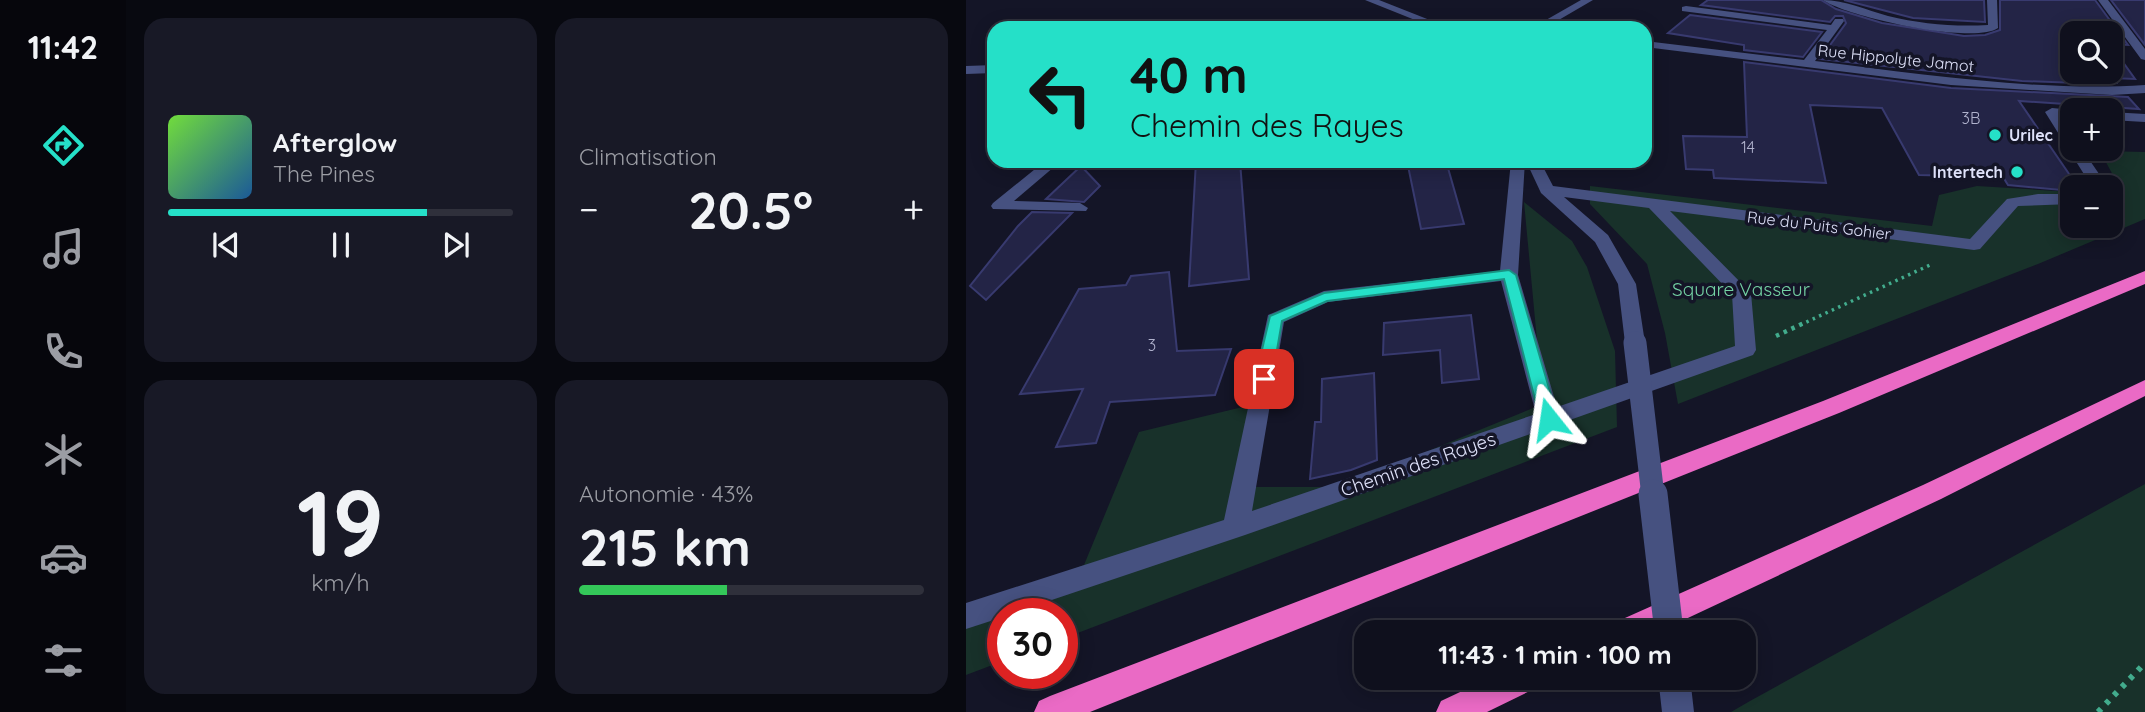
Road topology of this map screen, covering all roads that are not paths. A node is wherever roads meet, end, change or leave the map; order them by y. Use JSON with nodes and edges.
{"nodes":[{"id":1,"x":1370,"y":0,"type":"edge"},
{"id":2,"x":1828,"y":0,"type":"edge"},
{"id":3,"x":1992,"y":0,"type":"edge"},
{"id":4,"x":2103,"y":0,"type":"edge"},
{"id":5,"x":1579,"y":1,"type":"edge"},
{"id":6,"x":1848,"y":8,"type":"junction"},
{"id":7,"x":1686,"y":9,"type":"dead end"},
{"id":8,"x":1426,"y":21,"type":"edge"},
{"id":9,"x":1548,"y":21,"type":"edge"},
{"id":10,"x":1833,"y":28,"type":"junction"},
{"id":11,"x":1652,"y":45,"type":"edge"},
{"id":12,"x":2145,"y":57,"type":"edge"},
{"id":13,"x":1807,"y":64,"type":"junction"},
{"id":14,"x":987,"y":70,"type":"edge"},
{"id":15,"x":966,"y":71,"type":"edge"},
{"id":16,"x":2145,"y":89,"type":"edge"},
{"id":17,"x":2060,"y":113,"type":"edge"},
{"id":18,"x":2123,"y":117,"type":"edge"},
{"id":19,"x":2145,"y":118,"type":"edge"},
{"id":20,"x":2060,"y":125,"type":"edge"},
{"id":21,"x":1045,"y":168,"type":"edge"},
{"id":22,"x":1517,"y":168,"type":"edge"},
{"id":23,"x":1537,"y":168,"type":"edge"},
{"id":24,"x":1548,"y":190,"type":"junction"},
{"id":25,"x":2060,"y":199,"type":"edge"},
{"id":26,"x":1654,"y":204,"type":"junction"},
{"id":27,"x":1080,"y":208,"type":"dead end"},
{"id":28,"x":1509,"y":275,"type":"junction"},
{"id":29,"x":2145,"y":277,"type":"edge"},
{"id":30,"x":2145,"y":387,"type":"edge"},
{"id":31,"x":1549,"y":419,"type":"junction"},
{"id":32,"x":1236,"y":527,"type":"junction"},
{"id":33,"x":966,"y":616,"type":"edge"},
{"id":34,"x":1653,"y":620,"type":"edge"},
{"id":35,"x":1667,"y":620,"type":"edge"},
{"id":36,"x":1499,"y":690,"type":"edge"},
{"id":37,"x":1675,"y":690,"type":"edge"},
{"id":38,"x":1050,"y":712,"type":"edge"},
{"id":39,"x":1452,"y":712,"type":"edge"},
{"id":40,"x":1678,"y":712,"type":"edge"}],
"edges":[{"from":1,"to":8,"type":"street"},
{"from":2,"to":6,"type":"street"},
{"from":3,"to":6,"type":"street"},
{"from":4,"to":12,"type":"street"},
{"from":5,"to":9,"type":"street"},
{"from":6,"to":10,"type":"street"},
{"from":7,"to":10,"type":"street"},
{"from":10,"to":13,"type":"street"},
{"from":11,"to":13,"type":"street","name":"Rue Hippolyte Jamot"},
{"from":13,"to":16,"type":"street","name":"Rue Hippolyte Jamot"},
{"from":14,"to":15,"type":"street"},
{"from":17,"to":20,"type":"street"},
{"from":18,"to":19,"type":"street"},
{"from":21,"to":27,"type":"street"},
{"from":22,"to":28,"type":"street"},
{"from":23,"to":24,"type":"street"},
{"from":24,"to":26,"type":"street","name":"Rue du Puits Gohier"},
{"from":24,"to":35,"type":"street","bridge":true},
{"from":25,"to":26,"type":"street","name":"Rue du Puits Gohier"},
{"from":26,"to":31,"type":"street","name":"Chemin des Rayes"},
{"from":28,"to":31,"type":"street"},
{"from":28,"to":32,"type":"street"},
{"from":29,"to":38,"type":"highway"},
{"from":30,"to":34,"type":"highway"},
{"from":31,"to":32,"type":"street","name":"Chemin des Rayes"},
{"from":32,"to":33,"type":"street","name":"Chemin des Rayes"},
{"from":36,"to":39,"type":"highway"},
{"from":37,"to":40,"type":"street"}]}
